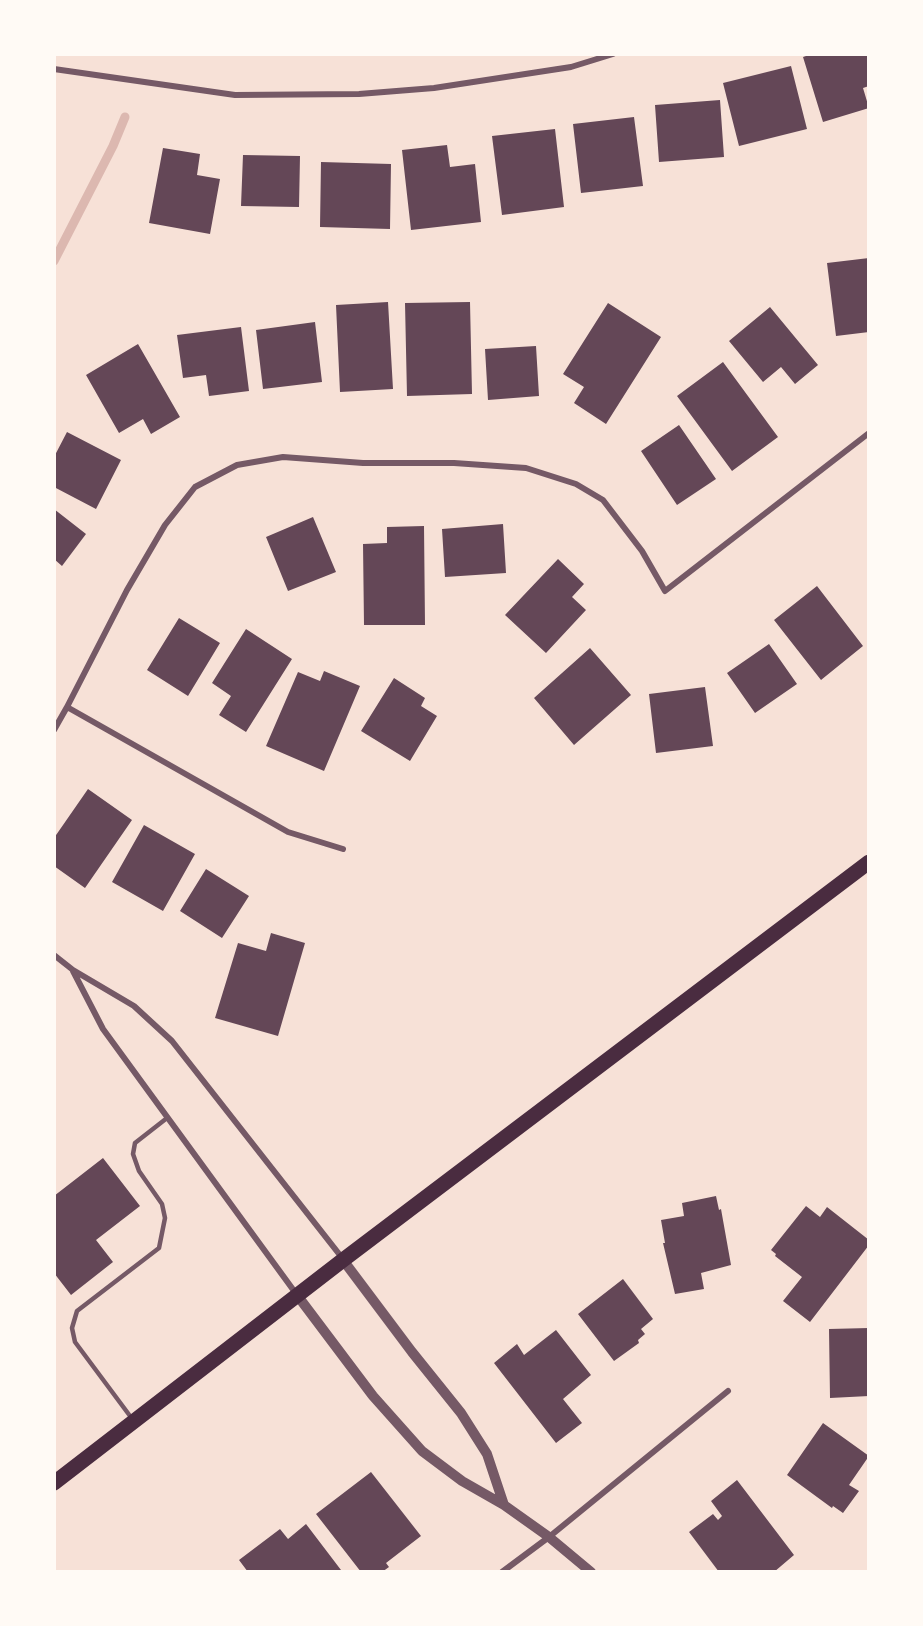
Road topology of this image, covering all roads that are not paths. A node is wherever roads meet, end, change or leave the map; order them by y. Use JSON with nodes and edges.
{"nodes":[{"id":1,"x":613,"y":54,"type":"edge"},
{"id":2,"x":54,"y":69,"type":"edge"},
{"id":3,"x":869,"y":432,"type":"edge"},
{"id":4,"x":67,"y":707,"type":"junction"},
{"id":5,"x":54,"y":730,"type":"edge"},
{"id":6,"x":343,"y":849,"type":"dead end"},
{"id":7,"x":869,"y":862,"type":"edge"},
{"id":8,"x":54,"y":955,"type":"edge"},
{"id":9,"x":73,"y":970,"type":"junction"},
{"id":10,"x":167,"y":1118,"type":"junction"},
{"id":11,"x":343,"y":1260,"type":"junction"},
{"id":12,"x":297,"y":1295,"type":"junction"},
{"id":13,"x":728,"y":1391,"type":"dead end"},
{"id":14,"x":134,"y":1422,"type":"junction"},
{"id":15,"x":54,"y":1483,"type":"edge"},
{"id":16,"x":504,"y":1505,"type":"junction"},
{"id":17,"x":549,"y":1537,"type":"junction"},
{"id":18,"x":502,"y":1572,"type":"edge"},
{"id":19,"x":591,"y":1572,"type":"edge"}],
"edges":[{"from":1,"to":2,"type":"street"},
{"from":3,"to":4,"type":"street"},
{"from":4,"to":5,"type":"street"},
{"from":4,"to":6,"type":"street"},
{"from":7,"to":11,"type":"main road"},
{"from":8,"to":9,"type":"street"},
{"from":9,"to":10,"type":"street"},
{"from":9,"to":11,"type":"street"},
{"from":10,"to":12,"type":"street"},
{"from":10,"to":14,"type":"lane"},
{"from":11,"to":12,"type":"main road"},
{"from":11,"to":16,"type":"street"},
{"from":12,"to":14,"type":"main road"},
{"from":12,"to":16,"type":"street"},
{"from":13,"to":17,"type":"street"},
{"from":14,"to":15,"type":"main road"},
{"from":16,"to":17,"type":"street"},
{"from":17,"to":18,"type":"street"},
{"from":17,"to":19,"type":"street"}]}
